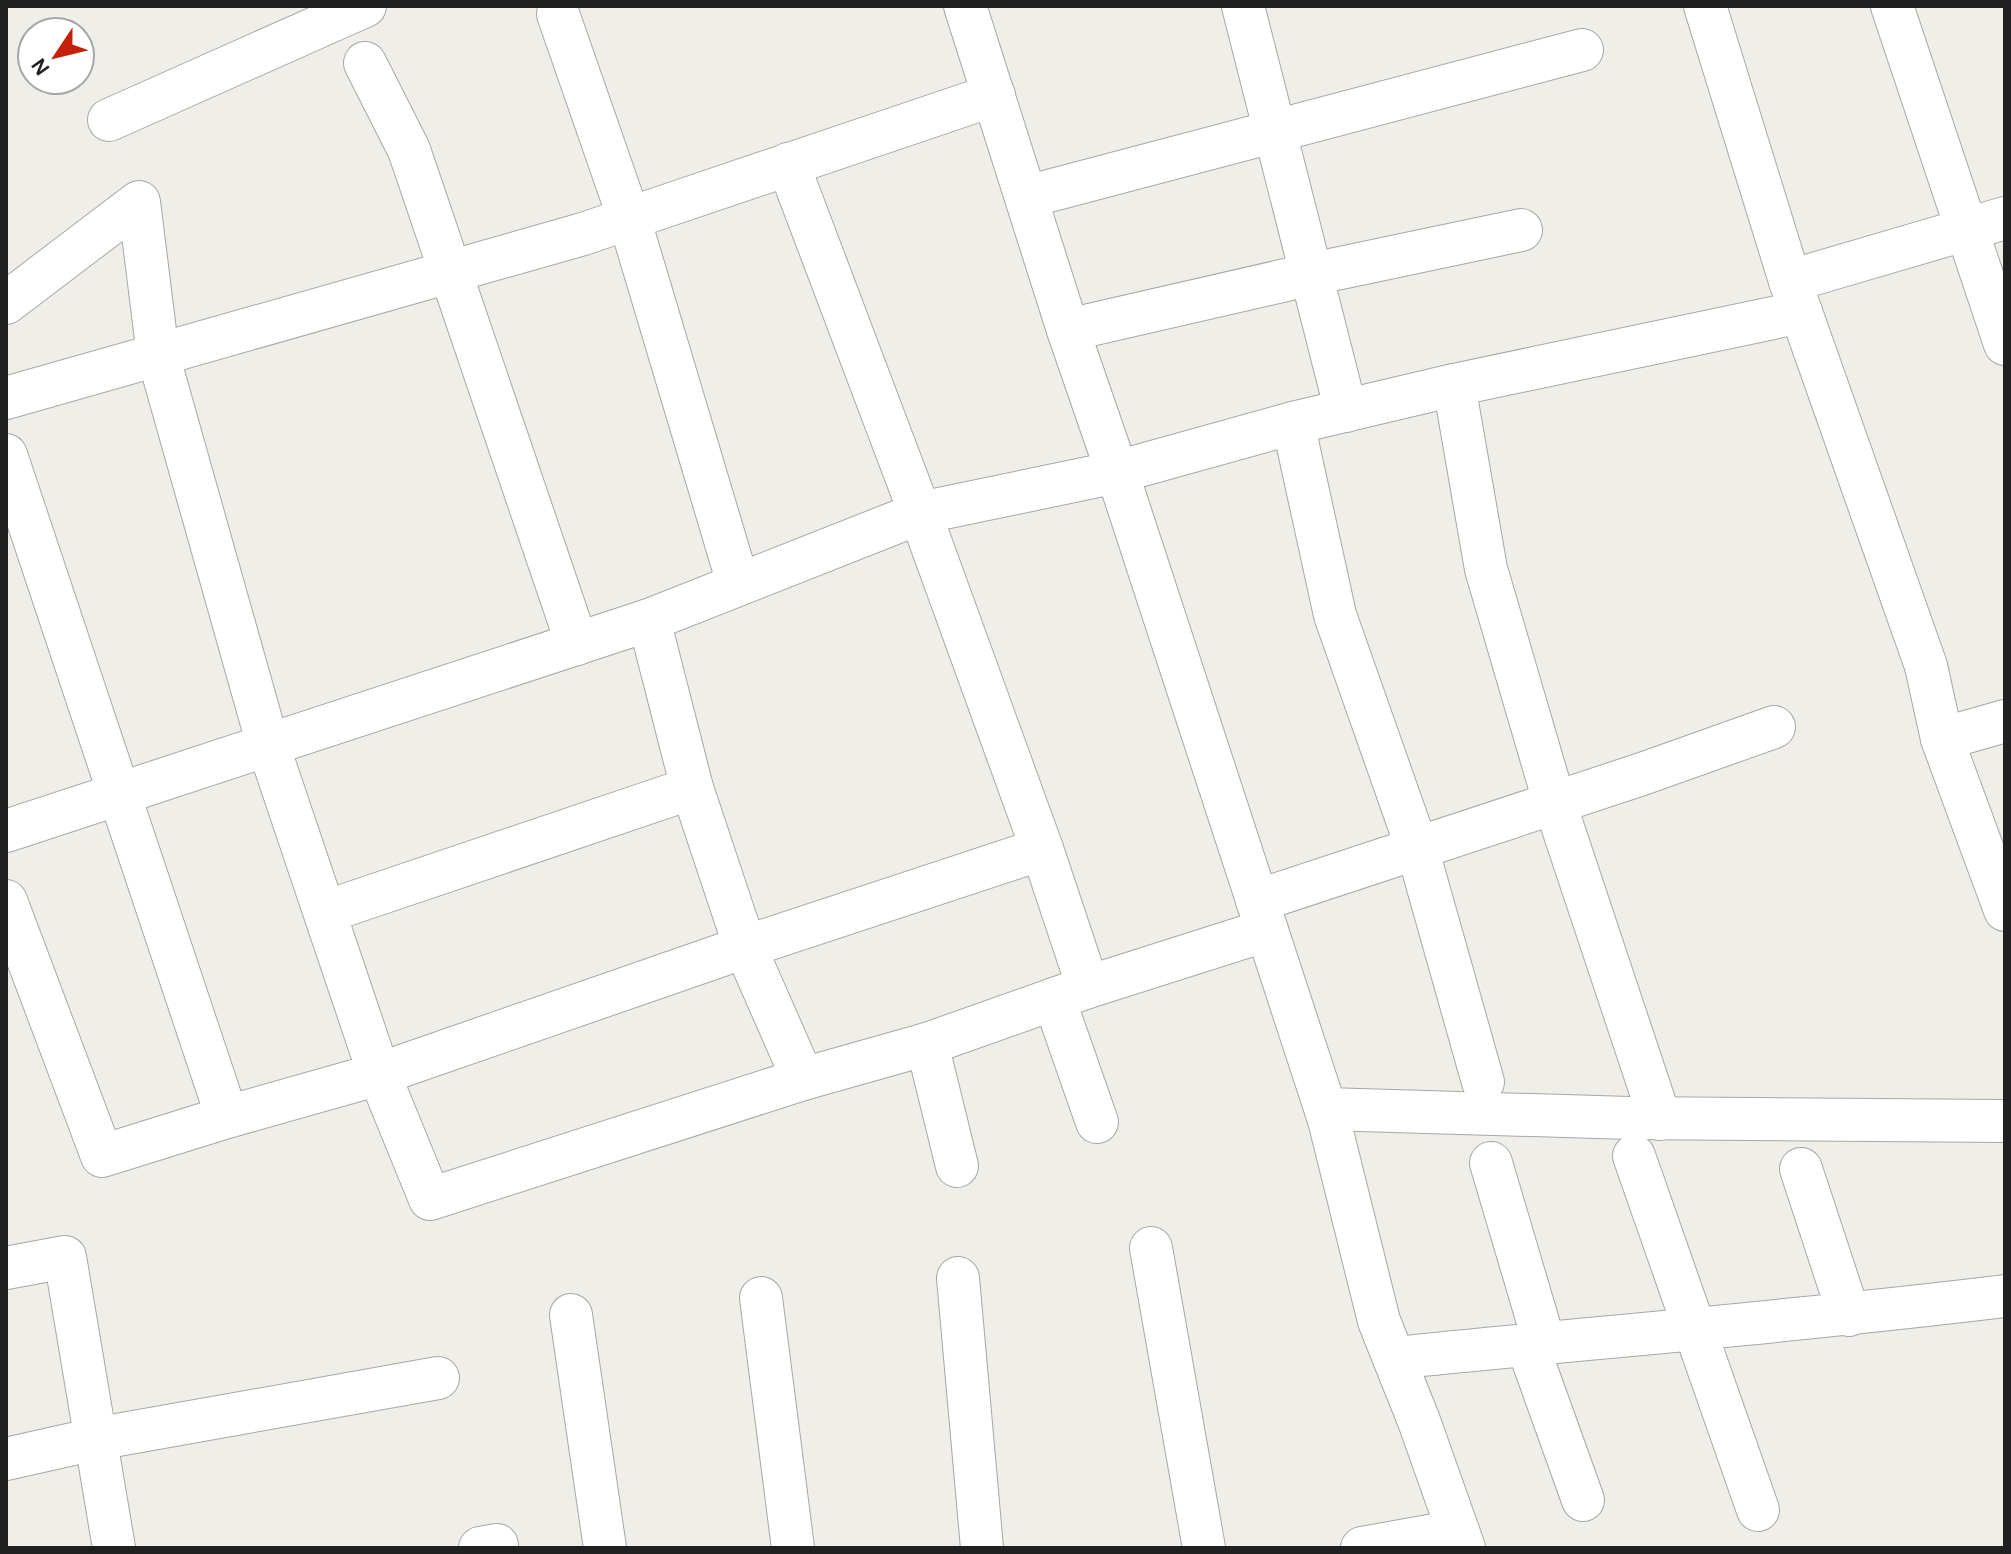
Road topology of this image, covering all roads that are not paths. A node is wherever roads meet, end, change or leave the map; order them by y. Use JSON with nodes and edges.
{"nodes":[{"id":1,"x":365,"y":6,"type":"edge"},
{"id":2,"x":965,"y":6,"type":"edge"},
{"id":3,"x":1243,"y":6,"type":"edge"},
{"id":4,"x":1705,"y":6,"type":"edge"},
{"id":5,"x":1892,"y":6,"type":"edge"},
{"id":6,"x":558,"y":14,"type":"dead end"},
{"id":7,"x":1582,"y":50,"type":"dead end"},
{"id":8,"x":365,"y":63,"type":"dead end"},
{"id":9,"x":994,"y":95,"type":"junction"},
{"id":10,"x":109,"y":120,"type":"dead end"},
{"id":11,"x":1273,"y":131,"type":"junction"},
{"id":12,"x":788,"y":164,"type":"junction"},
{"id":13,"x":1026,"y":197,"type":"junction"},
{"id":14,"x":629,"y":218,"type":"junction"},
{"id":15,"x":1986,"y":224,"type":"edge"},
{"id":16,"x":1521,"y":230,"type":"dead end"},
{"id":17,"x":449,"y":272,"type":"junction"},
{"id":18,"x":1312,"y":274,"type":"junction"},
{"id":19,"x":1796,"y":296,"type":"junction"},
{"id":20,"x":6,"y":303,"type":"edge"},
{"id":21,"x":1068,"y":330,"type":"junction"},
{"id":22,"x":2005,"y":344,"type":"edge"},
{"id":23,"x":158,"y":355,"type":"junction"},
{"id":24,"x":1454,"y":385,"type":"junction"},
{"id":25,"x":6,"y":398,"type":"edge"},
{"id":26,"x":1346,"y":411,"type":"junction"},
{"id":27,"x":1293,"y":423,"type":"junction"},
{"id":28,"x":6,"y":455,"type":"edge"},
{"id":29,"x":1117,"y":472,"type":"junction"},
{"id":30,"x":920,"y":513,"type":"junction"},
{"id":31,"x":738,"y":583,"type":"junction"},
{"id":32,"x":649,"y":620,"type":"junction"},
{"id":33,"x":577,"y":644,"type":"junction"},
{"id":34,"x":2005,"y":721,"type":"edge"},
{"id":35,"x":1774,"y":727,"type":"dead end"},
{"id":36,"x":1942,"y":739,"type":"junction"},
{"id":37,"x":268,"y":745,"type":"junction"},
{"id":38,"x":692,"y":788,"type":"junction"},
{"id":39,"x":120,"y":793,"type":"junction"},
{"id":40,"x":1554,"y":801,"type":"junction"},
{"id":41,"x":6,"y":831,"type":"edge"},
{"id":42,"x":1417,"y":848,"type":"junction"},
{"id":43,"x":1042,"y":849,"type":"junction"},
{"id":44,"x":6,"y":901,"type":"edge"},
{"id":45,"x":2005,"y":910,"type":"edge"},
{"id":46,"x":325,"y":912,"type":"junction"},
{"id":47,"x":1262,"y":915,"type":"junction"},
{"id":48,"x":745,"y":947,"type":"junction"},
{"id":49,"x":1071,"y":993,"type":"junction"},
{"id":50,"x":927,"y":1044,"type":"junction"},
{"id":51,"x":379,"y":1074,"type":"junction"},
{"id":52,"x":803,"y":1079,"type":"junction"},
{"id":53,"x":1483,"y":1082,"type":"dead end"},
{"id":54,"x":1326,"y":1109,"type":"junction"},
{"id":55,"x":227,"y":1117,"type":"junction"},
{"id":56,"x":1660,"y":1119,"type":"junction"},
{"id":57,"x":2005,"y":1121,"type":"edge"},
{"id":58,"x":1097,"y":1122,"type":"dead end"},
{"id":59,"x":1634,"y":1156,"type":"dead end"},
{"id":60,"x":1491,"y":1163,"type":"dead end"},
{"id":61,"x":957,"y":1166,"type":"dead end"},
{"id":62,"x":1801,"y":1169,"type":"dead end"},
{"id":63,"x":1151,"y":1248,"type":"dead end"},
{"id":64,"x":6,"y":1268,"type":"edge"},
{"id":65,"x":958,"y":1278,"type":"dead end"},
{"id":66,"x":2005,"y":1296,"type":"edge"},
{"id":67,"x":761,"y":1298,"type":"dead end"},
{"id":68,"x":571,"y":1315,"type":"dead end"},
{"id":69,"x":1849,"y":1315,"type":"junction"},
{"id":70,"x":1692,"y":1328,"type":"junction"},
{"id":71,"x":1536,"y":1343,"type":"junction"},
{"id":72,"x":1394,"y":1358,"type":"junction"},
{"id":73,"x":438,"y":1378,"type":"dead end"},
{"id":74,"x":95,"y":1439,"type":"junction"},
{"id":75,"x":6,"y":1459,"type":"edge"},
{"id":76,"x":1583,"y":1500,"type":"dead end"},
{"id":77,"x":1758,"y":1510,"type":"dead end"},
{"id":78,"x":1460,"y":1539,"type":"edge"},
{"id":79,"x":114,"y":1548,"type":"edge"},
{"id":80,"x":605,"y":1548,"type":"edge"},
{"id":81,"x":793,"y":1548,"type":"edge"},
{"id":82,"x":982,"y":1548,"type":"edge"},
{"id":83,"x":1204,"y":1548,"type":"edge"},
{"id":84,"x":1362,"y":1548,"type":"edge"}],
"edges":[{"from":1,"to":10,"type":"street"},
{"from":2,"to":9,"type":"street"},
{"from":3,"to":11,"type":"street"},
{"from":4,"to":19,"type":"street"},
{"from":5,"to":15,"type":"street"},
{"from":6,"to":14,"type":"street"},
{"from":7,"to":11,"type":"street"},
{"from":8,"to":17,"type":"street"},
{"from":9,"to":12,"type":"street"},
{"from":9,"to":13,"type":"street"},
{"from":11,"to":13,"type":"street"},
{"from":11,"to":18,"type":"street"},
{"from":12,"to":14,"type":"street"},
{"from":12,"to":30,"type":"street"},
{"from":13,"to":21,"type":"street"},
{"from":14,"to":17,"type":"street"},
{"from":14,"to":31,"type":"street"},
{"from":15,"to":19,"type":"street"},
{"from":15,"to":22,"type":"street"},
{"from":16,"to":18,"type":"street"},
{"from":17,"to":23,"type":"street"},
{"from":17,"to":33,"type":"street"},
{"from":18,"to":21,"type":"street"},
{"from":18,"to":26,"type":"street"},
{"from":19,"to":24,"type":"street"},
{"from":19,"to":36,"type":"street"},
{"from":20,"to":23,"type":"street"},
{"from":21,"to":29,"type":"street"},
{"from":23,"to":25,"type":"street"},
{"from":23,"to":37,"type":"street"},
{"from":24,"to":26,"type":"street"},
{"from":24,"to":40,"type":"street"},
{"from":26,"to":27,"type":"street"},
{"from":27,"to":29,"type":"street"},
{"from":27,"to":42,"type":"street"},
{"from":28,"to":39,"type":"street"},
{"from":29,"to":30,"type":"street"},
{"from":29,"to":47,"type":"street"},
{"from":30,"to":31,"type":"street"},
{"from":30,"to":43,"type":"street"},
{"from":31,"to":32,"type":"street"},
{"from":32,"to":33,"type":"street"},
{"from":32,"to":38,"type":"street"},
{"from":33,"to":37,"type":"street"},
{"from":34,"to":36,"type":"street"},
{"from":35,"to":40,"type":"street"},
{"from":36,"to":45,"type":"street"},
{"from":37,"to":39,"type":"street"},
{"from":37,"to":46,"type":"street"},
{"from":38,"to":46,"type":"street"},
{"from":38,"to":48,"type":"street"},
{"from":39,"to":41,"type":"street"},
{"from":39,"to":55,"type":"street"},
{"from":40,"to":42,"type":"street"},
{"from":40,"to":56,"type":"street"},
{"from":42,"to":47,"type":"street"},
{"from":42,"to":53,"type":"street"},
{"from":43,"to":48,"type":"street"},
{"from":43,"to":49,"type":"street"},
{"from":44,"to":55,"type":"street"},
{"from":46,"to":51,"type":"street"},
{"from":47,"to":49,"type":"street"},
{"from":47,"to":54,"type":"street"},
{"from":48,"to":51,"type":"street"},
{"from":48,"to":52,"type":"street"},
{"from":49,"to":50,"type":"street"},
{"from":49,"to":58,"type":"street"},
{"from":50,"to":52,"type":"street"},
{"from":50,"to":61,"type":"street"},
{"from":51,"to":52,"type":"street"},
{"from":51,"to":55,"type":"street"},
{"from":54,"to":56,"type":"street"},
{"from":54,"to":72,"type":"street"},
{"from":56,"to":57,"type":"street"},
{"from":59,"to":70,"type":"street"},
{"from":60,"to":71,"type":"street"},
{"from":62,"to":69,"type":"street"},
{"from":63,"to":83,"type":"street"},
{"from":64,"to":74,"type":"street"},
{"from":65,"to":82,"type":"street"},
{"from":66,"to":69,"type":"street"},
{"from":67,"to":81,"type":"street"},
{"from":68,"to":80,"type":"street"},
{"from":69,"to":70,"type":"street"},
{"from":70,"to":71,"type":"street"},
{"from":70,"to":77,"type":"street"},
{"from":71,"to":72,"type":"street"},
{"from":71,"to":76,"type":"street"},
{"from":72,"to":78,"type":"street"},
{"from":73,"to":74,"type":"street"},
{"from":74,"to":75,"type":"street"},
{"from":74,"to":79,"type":"street"},
{"from":78,"to":84,"type":"street"}]}
